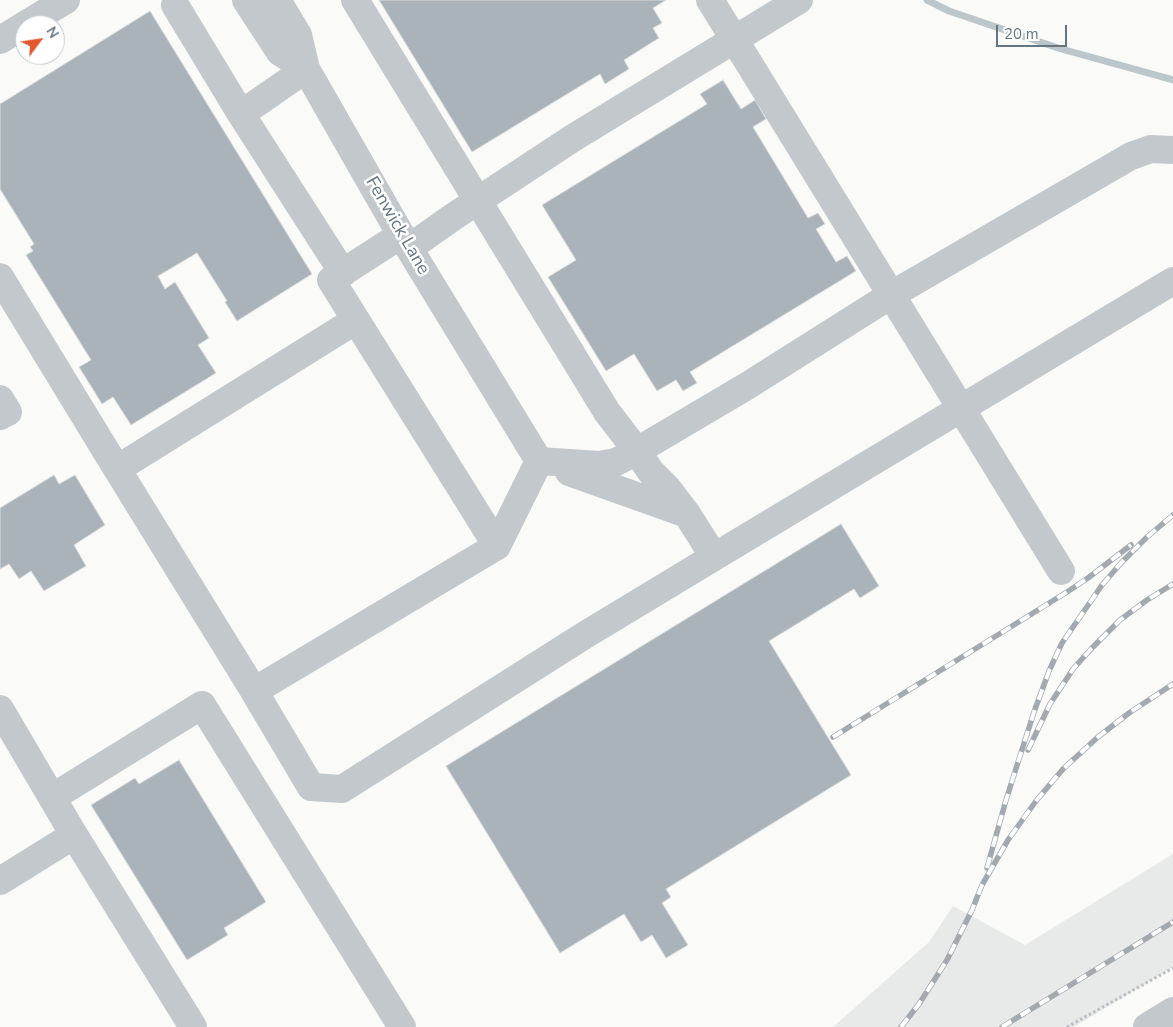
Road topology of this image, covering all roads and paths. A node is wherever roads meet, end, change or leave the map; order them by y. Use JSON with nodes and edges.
{"nodes":[{"id":1,"x":246,"y":0,"type":"edge"},
{"id":2,"x":277,"y":0,"type":"edge"},
{"id":3,"x":355,"y":0,"type":"edge"},
{"id":4,"x":710,"y":0,"type":"edge"},
{"id":5,"x":799,"y":0,"type":"edge"},
{"id":6,"x":55,"y":3,"type":"edge"},
{"id":7,"x":175,"y":5,"type":"dead end"},
{"id":8,"x":734,"y":39,"type":"junction"},
{"id":9,"x":0,"y":40,"type":"edge"},
{"id":10,"x":306,"y":69,"type":"junction"},
{"id":11,"x":241,"y":114,"type":"junction"},
{"id":12,"x":1173,"y":150,"type":"edge"},
{"id":13,"x":478,"y":201,"type":"junction"},
{"id":14,"x":405,"y":242,"type":"junction"},
{"id":15,"x":342,"y":273,"type":"junction"},
{"id":16,"x":0,"y":277,"type":"edge"},
{"id":17,"x":1173,"y":281,"type":"edge"},
{"id":18,"x":891,"y":295,"type":"junction"},
{"id":19,"x":356,"y":320,"type":"junction"},
{"id":20,"x":0,"y":399,"type":"edge"},
{"id":21,"x":961,"y":408,"type":"junction"},
{"id":22,"x":0,"y":416,"type":"edge"},
{"id":23,"x":637,"y":451,"type":"junction"},
{"id":24,"x":539,"y":461,"type":"junction"},
{"id":25,"x":118,"y":469,"type":"junction"},
{"id":26,"x":687,"y":514,"type":"junction"},
{"id":27,"x":498,"y":546,"type":"junction"},
{"id":28,"x":714,"y":557,"type":"junction"},
{"id":29,"x":1061,"y":571,"type":"dead end"},
{"id":30,"x":254,"y":691,"type":"junction"},
{"id":31,"x":0,"y":709,"type":"edge"},
{"id":32,"x":53,"y":797,"type":"junction"},
{"id":33,"x":74,"y":835,"type":"junction"},
{"id":34,"x":0,"y":880,"type":"edge"},
{"id":35,"x":1173,"y":968,"type":"edge"},
{"id":36,"x":1173,"y":1011,"type":"edge"},
{"id":37,"x":193,"y":1027,"type":"edge"},
{"id":38,"x":402,"y":1027,"type":"edge"},
{"id":39,"x":1067,"y":1027,"type":"edge"},
{"id":40,"x":1146,"y":1027,"type":"edge"}],
"edges":[{"from":1,"to":10,"type":"street","name":"Fenwick Lane"},
{"from":2,"to":10,"type":"street"},
{"from":3,"to":13,"type":"street"},
{"from":4,"to":8,"type":"street"},
{"from":5,"to":8,"type":"street"},
{"from":6,"to":9,"type":"street"},
{"from":7,"to":11,"type":"street"},
{"from":8,"to":13,"type":"street"},
{"from":8,"to":18,"type":"street"},
{"from":10,"to":11,"type":"street"},
{"from":10,"to":14,"type":"street","name":"Fenwick Lane"},
{"from":11,"to":15,"type":"street"},
{"from":12,"to":18,"type":"street"},
{"from":13,"to":14,"type":"street"},
{"from":13,"to":23,"type":"street"},
{"from":14,"to":15,"type":"street"},
{"from":14,"to":24,"type":"street","name":"Fenwick Lane"},
{"from":15,"to":19,"type":"street"},
{"from":16,"to":25,"type":"street"},
{"from":17,"to":21,"type":"street"},
{"from":18,"to":21,"type":"street"},
{"from":18,"to":23,"type":"street"},
{"from":19,"to":25,"type":"street"},
{"from":19,"to":27,"type":"street"},
{"from":20,"to":22,"type":"street"},
{"from":21,"to":28,"type":"street"},
{"from":21,"to":29,"type":"street"},
{"from":23,"to":24,"type":"street"},
{"from":23,"to":26,"type":"street"},
{"from":24,"to":26,"type":"street"},
{"from":24,"to":27,"type":"street"},
{"from":25,"to":30,"type":"street"},
{"from":26,"to":28,"type":"street"},
{"from":27,"to":30,"type":"street"},
{"from":28,"to":30,"type":"street"},
{"from":31,"to":32,"type":"street"},
{"from":32,"to":33,"type":"street"},
{"from":32,"to":38,"type":"street"},
{"from":33,"to":34,"type":"street"},
{"from":33,"to":37,"type":"street"},
{"from":35,"to":39,"type":"path"},
{"from":36,"to":40,"type":"street"}]}
